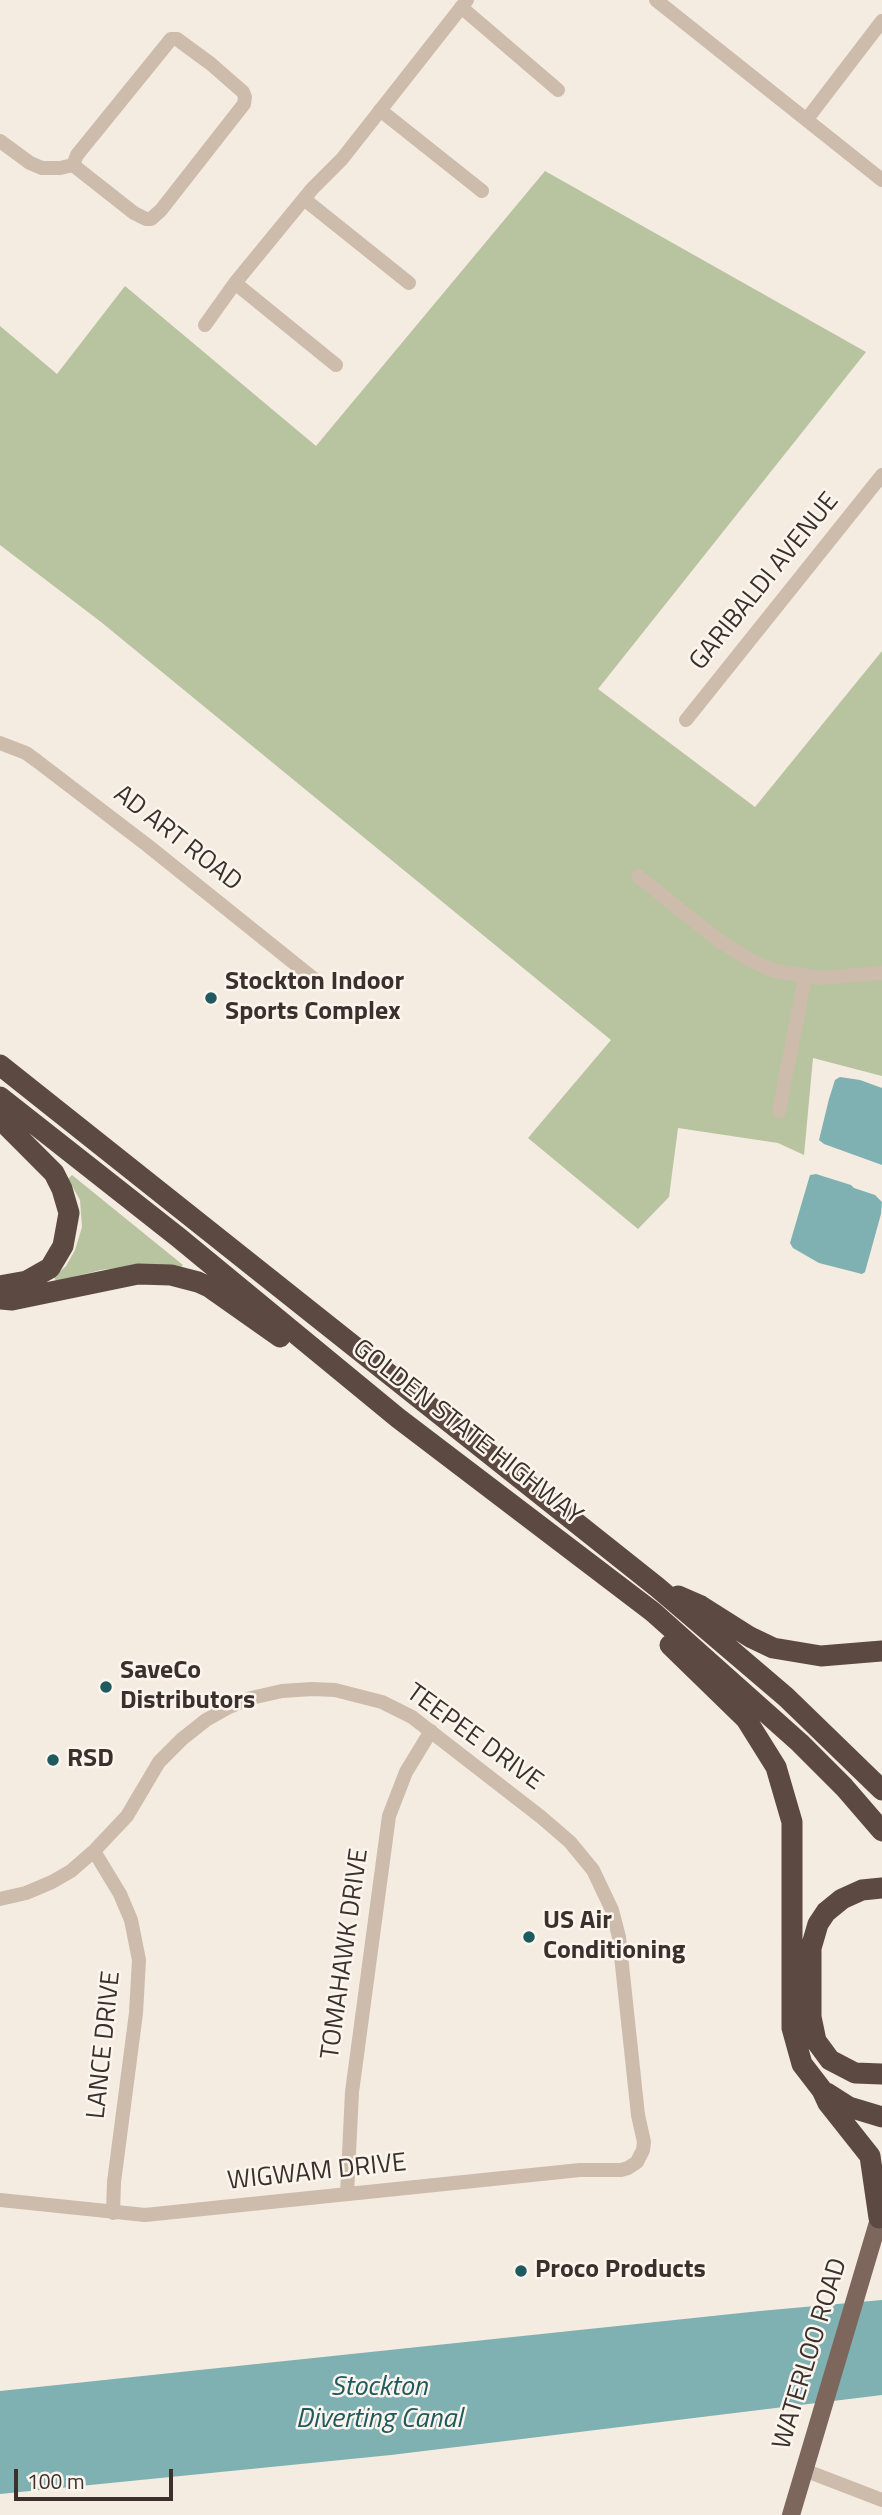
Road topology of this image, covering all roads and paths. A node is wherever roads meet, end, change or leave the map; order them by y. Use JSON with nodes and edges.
{"nodes":[{"id":1,"x":656,"y":0,"type":"edge"},
{"id":2,"x":464,"y":4,"type":"edge"},
{"id":3,"x":882,"y":21,"type":"edge"},
{"id":4,"x":558,"y":90,"type":"dead end"},
{"id":5,"x":380,"y":110,"type":"junction"},
{"id":6,"x":807,"y":119,"type":"junction"},
{"id":7,"x":0,"y":141,"type":"edge"},
{"id":8,"x":73,"y":165,"type":"junction"},
{"id":9,"x":882,"y":180,"type":"edge"},
{"id":10,"x":482,"y":191,"type":"dead end"},
{"id":11,"x":304,"y":199,"type":"junction"},
{"id":12,"x":235,"y":283,"type":"junction"},
{"id":13,"x":409,"y":283,"type":"dead end"},
{"id":14,"x":205,"y":326,"type":"dead end"},
{"id":15,"x":336,"y":365,"type":"dead end"},
{"id":16,"x":882,"y":475,"type":"edge"},
{"id":17,"x":686,"y":720,"type":"dead end"},
{"id":18,"x":0,"y":743,"type":"edge"},
{"id":19,"x":638,"y":876,"type":"dead end"},
{"id":20,"x":882,"y":973,"type":"edge"},
{"id":21,"x":805,"y":977,"type":"junction"},
{"id":22,"x":319,"y":983,"type":"dead end"},
{"id":23,"x":0,"y":1065,"type":"edge"},
{"id":24,"x":0,"y":1097,"type":"edge"},
{"id":25,"x":779,"y":1111,"type":"dead end"},
{"id":26,"x":0,"y":1119,"type":"edge"},
{"id":27,"x":3,"y":1293,"type":"edge"},
{"id":28,"x":320,"y":1353,"type":"junction"},
{"id":29,"x":657,"y":1587,"type":"junction"},
{"id":30,"x":653,"y":1612,"type":"junction"},
{"id":31,"x":882,"y":1651,"type":"edge"},
{"id":32,"x":431,"y":1731,"type":"junction"},
{"id":33,"x":882,"y":1790,"type":"edge"},
{"id":34,"x":882,"y":1831,"type":"edge"},
{"id":35,"x":94,"y":1851,"type":"junction"},
{"id":36,"x":882,"y":1888,"type":"edge"},
{"id":37,"x":0,"y":1899,"type":"edge"},
{"id":38,"x":882,"y":2074,"type":"edge"},
{"id":39,"x":822,"y":2091,"type":"junction"},
{"id":40,"x":882,"y":2117,"type":"edge"},
{"id":41,"x":637,"y":2162,"type":"joint"},
{"id":42,"x":347,"y":2194,"type":"junction"},
{"id":43,"x":0,"y":2200,"type":"edge"},
{"id":44,"x":113,"y":2213,"type":"junction"},
{"id":45,"x":881,"y":2213,"type":"edge"},
{"id":46,"x":804,"y":2470,"type":"junction"},
{"id":47,"x":882,"y":2500,"type":"edge"},
{"id":48,"x":791,"y":2515,"type":"edge"}],
"edges":[{"from":1,"to":6,"type":"street"},
{"from":2,"to":4,"type":"street"},
{"from":2,"to":5,"type":"street"},
{"from":3,"to":6,"type":"street"},
{"from":5,"to":10,"type":"street"},
{"from":5,"to":11,"type":"street"},
{"from":6,"to":9,"type":"street"},
{"from":7,"to":8,"type":"street"},
{"from":8,"to":8,"type":"street"},
{"from":11,"to":12,"type":"street"},
{"from":11,"to":13,"type":"street"},
{"from":12,"to":14,"type":"street"},
{"from":12,"to":15,"type":"street"},
{"from":16,"to":17,"type":"street","name":"GARIBALDI AVENUE"},
{"from":18,"to":22,"type":"street","name":"AD ART ROAD"},
{"from":19,"to":21,"type":"street"},
{"from":20,"to":21,"type":"street"},
{"from":21,"to":25,"type":"street"},
{"from":23,"to":29,"type":"highway","name":"GOLDEN STATE HIGHWAY"},
{"from":24,"to":28,"type":"highway","name":"GOLDEN STATE HIGHWAY"},
{"from":26,"to":27,"type":"highway"},
{"from":27,"to":28,"type":"highway"},
{"from":28,"to":30,"type":"highway","name":"GOLDEN STATE HIGHWAY"},
{"from":29,"to":31,"type":"highway"},
{"from":29,"to":33,"type":"highway","name":"GOLDEN STATE HIGHWAY"},
{"from":30,"to":34,"type":"highway","name":"GOLDEN STATE HIGHWAY"},
{"from":30,"to":39,"type":"highway"},
{"from":32,"to":35,"type":"street","name":"TEEPEE DRIVE"},
{"from":32,"to":41,"type":"street","name":"TEEPEE DRIVE"},
{"from":32,"to":42,"type":"street","name":"TOMAHAWK DRIVE"},
{"from":35,"to":37,"type":"street","name":"TEEPEE DRIVE"},
{"from":35,"to":44,"type":"street","name":"LANCE DRIVE"},
{"from":36,"to":38,"type":"highway"},
{"from":39,"to":40,"type":"highway"},
{"from":39,"to":45,"type":"highway"},
{"from":41,"to":42,"type":"street","name":"WIGWAM DRIVE"},
{"from":42,"to":44,"type":"street","name":"WIGWAM DRIVE"},
{"from":43,"to":44,"type":"street","name":"WIGWAM DRIVE"},
{"from":45,"to":46,"type":"main road","name":"WATERLOO ROAD"},
{"from":46,"to":47,"type":"street"},
{"from":46,"to":48,"type":"main road","name":"WATERLOO ROAD"}]}
